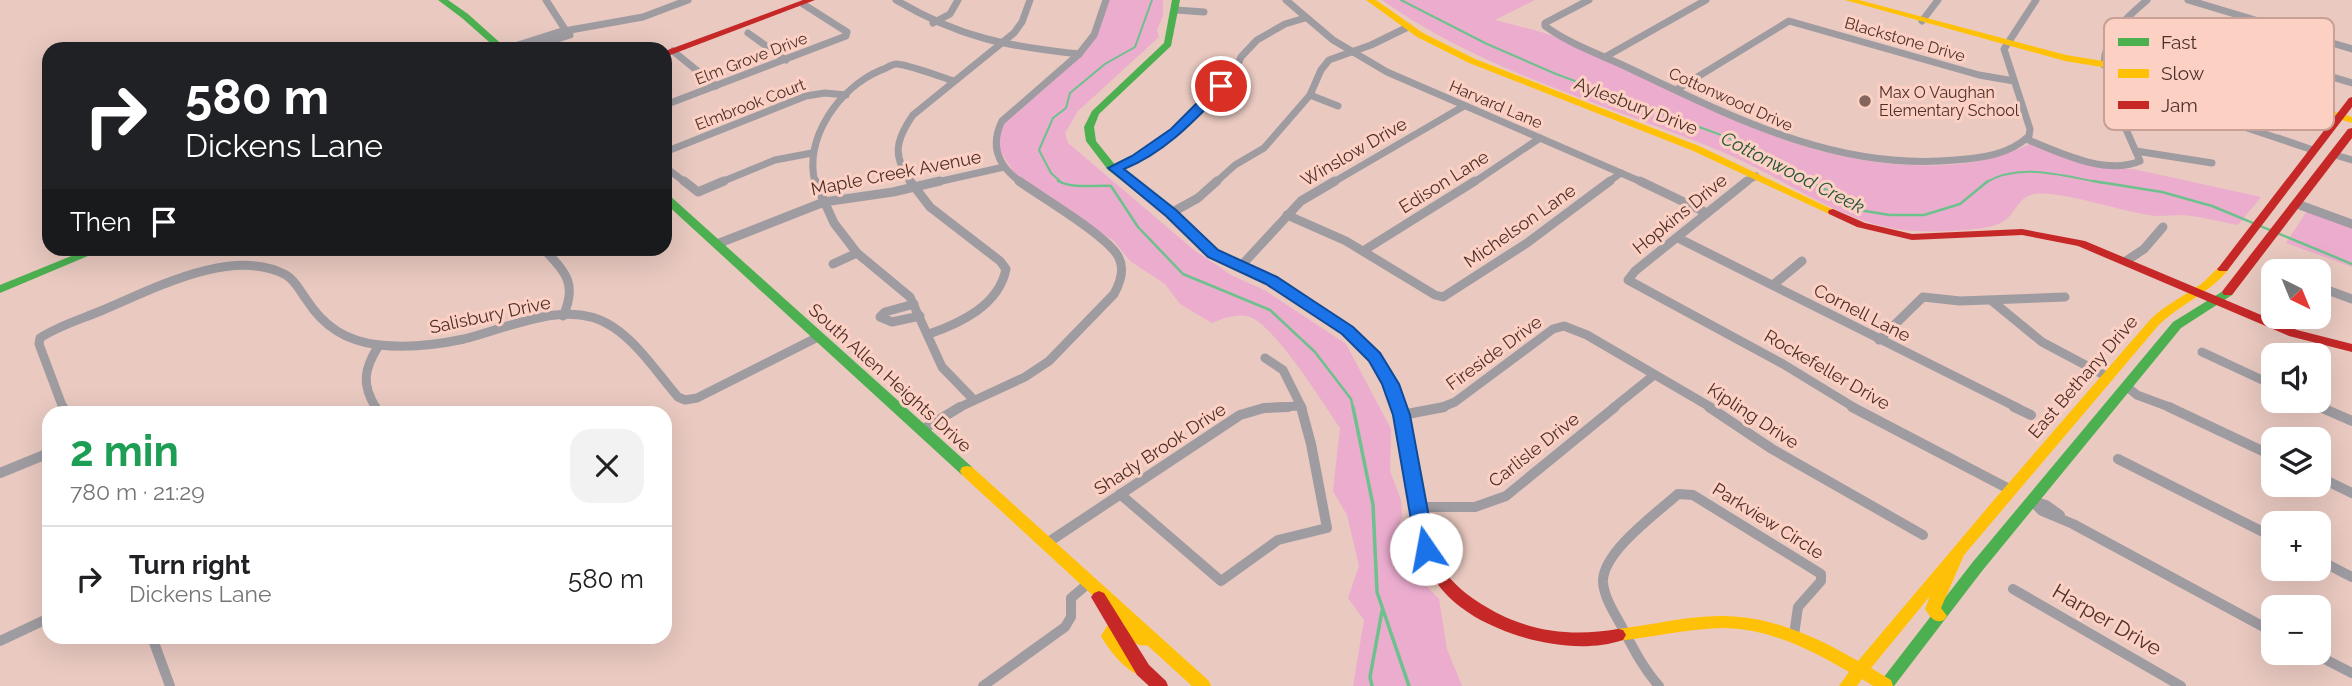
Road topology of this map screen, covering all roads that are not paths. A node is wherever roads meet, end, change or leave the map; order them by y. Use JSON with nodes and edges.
{"nodes":[{"id":1,"x":442,"y":0,"type":"edge"},
{"id":2,"x":546,"y":0,"type":"edge"},
{"id":3,"x":688,"y":0,"type":"edge"},
{"id":4,"x":896,"y":0,"type":"edge"},
{"id":5,"x":958,"y":0,"type":"edge"},
{"id":6,"x":1030,"y":0,"type":"edge"},
{"id":7,"x":1106,"y":0,"type":"edge"},
{"id":8,"x":1286,"y":0,"type":"edge"},
{"id":9,"x":1370,"y":0,"type":"edge"},
{"id":10,"x":1589,"y":0,"type":"edge"},
{"id":11,"x":1706,"y":0,"type":"edge"},
{"id":12,"x":1849,"y":0,"type":"edge"},
{"id":13,"x":1938,"y":0,"type":"edge"},
{"id":14,"x":2036,"y":0,"type":"edge"},
{"id":15,"x":2147,"y":0,"type":"edge"},
{"id":16,"x":2188,"y":0,"type":"edge"},
{"id":17,"x":807,"y":2,"type":"edge"},
{"id":18,"x":1176,"y":5,"type":"edge"},
{"id":19,"x":1204,"y":12,"type":"dead end"},
{"id":20,"x":1305,"y":18,"type":"junction"},
{"id":21,"x":2128,"y":18,"type":"edge"},
{"id":22,"x":2247,"y":18,"type":"edge"},
{"id":23,"x":1922,"y":21,"type":"junction"},
{"id":24,"x":933,"y":23,"type":"junction"},
{"id":25,"x":1408,"y":27,"type":"junction"},
{"id":26,"x":568,"y":33,"type":"junction"},
{"id":27,"x":748,"y":33,"type":"dead end"},
{"id":28,"x":496,"y":42,"type":"edge"},
{"id":29,"x":541,"y":42,"type":"edge"},
{"id":30,"x":2006,"y":43,"type":"junction"},
{"id":31,"x":2334,"y":45,"type":"edge"},
{"id":32,"x":1001,"y":46,"type":"junction"},
{"id":33,"x":2352,"y":50,"type":"edge"},
{"id":34,"x":1351,"y":51,"type":"junction"},
{"id":35,"x":2104,"y":51,"type":"edge"},
{"id":36,"x":672,"y":52,"type":"edge"},
{"id":37,"x":1079,"y":54,"type":"junction"},
{"id":38,"x":672,"y":55,"type":"edge"},
{"id":39,"x":1605,"y":57,"type":"junction"},
{"id":40,"x":786,"y":60,"type":"junction"},
{"id":41,"x":2104,"y":65,"type":"joint"},
{"id":42,"x":2334,"y":78,"type":"edge"},
{"id":43,"x":954,"y":81,"type":"junction"},
{"id":44,"x":2014,"y":81,"type":"junction"},
{"id":45,"x":2352,"y":83,"type":"edge"},
{"id":46,"x":716,"y":86,"type":"junction"},
{"id":47,"x":1676,"y":90,"type":"junction"},
{"id":48,"x":846,"y":94,"type":"junction"},
{"id":49,"x":1310,"y":95,"type":"junction"},
{"id":50,"x":2352,"y":100,"type":"edge"},
{"id":51,"x":672,"y":102,"type":"edge"},
{"id":52,"x":1338,"y":106,"type":"dead end"},
{"id":53,"x":1464,"y":106,"type":"junction"},
{"id":54,"x":2334,"y":116,"type":"edge"},
{"id":55,"x":2338,"y":117,"type":"junction"},
{"id":56,"x":2352,"y":121,"type":"edge"},
{"id":57,"x":2334,"y":122,"type":"edge"},
{"id":58,"x":2127,"y":130,"type":"edge"},
{"id":59,"x":2253,"y":130,"type":"edge"},
{"id":60,"x":2328,"y":130,"type":"edge"},
{"id":61,"x":2352,"y":131,"type":"edge"},
{"id":62,"x":1541,"y":138,"type":"junction"},
{"id":63,"x":2026,"y":139,"type":"junction"},
{"id":64,"x":672,"y":149,"type":"edge"},
{"id":65,"x":2313,"y":150,"type":"junction"},
{"id":66,"x":2136,"y":151,"type":"junction"},
{"id":67,"x":812,"y":152,"type":"junction"},
{"id":68,"x":2335,"y":155,"type":"junction"},
{"id":69,"x":2352,"y":160,"type":"edge"},
{"id":70,"x":2212,"y":163,"type":"dead end"},
{"id":71,"x":1004,"y":167,"type":"junction"},
{"id":72,"x":1114,"y":168,"type":"junction"},
{"id":73,"x":672,"y":173,"type":"edge"},
{"id":74,"x":1621,"y":173,"type":"junction"},
{"id":75,"x":1756,"y":176,"type":"junction"},
{"id":76,"x":916,"y":187,"type":"junction"},
{"id":77,"x":695,"y":192,"type":"joint"},
{"id":78,"x":824,"y":202,"type":"junction"},
{"id":79,"x":672,"y":203,"type":"edge"},
{"id":80,"x":2297,"y":204,"type":"junction"},
{"id":81,"x":1171,"y":213,"type":"junction"},
{"id":82,"x":1707,"y":213,"type":"junction"},
{"id":83,"x":1287,"y":215,"type":"junction"},
{"id":84,"x":2352,"y":224,"type":"edge"},
{"id":85,"x":2163,"y":227,"type":"dead end"},
{"id":86,"x":1678,"y":239,"type":"junction"},
{"id":87,"x":717,"y":244,"type":"junction"},
{"id":88,"x":1363,"y":251,"type":"junction"},
{"id":89,"x":857,"y":253,"type":"junction"},
{"id":90,"x":70,"y":256,"type":"edge"},
{"id":91,"x":81,"y":256,"type":"edge"},
{"id":92,"x":549,"y":256,"type":"edge"},
{"id":93,"x":1802,"y":261,"type":"dead end"},
{"id":94,"x":2126,"y":261,"type":"junction"},
{"id":95,"x":833,"y":264,"type":"dead end"},
{"id":96,"x":1240,"y":267,"type":"junction"},
{"id":97,"x":1628,"y":280,"type":"joint"},
{"id":98,"x":1773,"y":285,"type":"junction"},
{"id":99,"x":0,"y":286,"type":"edge"},
{"id":100,"x":2331,"y":292,"type":"edge"},
{"id":101,"x":2199,"y":293,"type":"junction"},
{"id":102,"x":2065,"y":297,"type":"dead end"},
{"id":103,"x":2352,"y":299,"type":"edge"},
{"id":104,"x":1992,"y":300,"type":"junction"},
{"id":105,"x":2217,"y":300,"type":"junction"},
{"id":106,"x":915,"y":304,"type":"junction"},
{"id":107,"x":564,"y":316,"type":"junction"},
{"id":108,"x":920,"y":316,"type":"junction"},
{"id":109,"x":1564,"y":326,"type":"joint"},
{"id":110,"x":929,"y":334,"type":"junction"},
{"id":111,"x":818,"y":337,"type":"junction"},
{"id":112,"x":1879,"y":340,"type":"junction"},
{"id":113,"x":379,"y":345,"type":"junction"},
{"id":114,"x":2352,"y":348,"type":"edge"},
{"id":115,"x":2202,"y":352,"type":"dead end"},
{"id":116,"x":1265,"y":358,"type":"dead end"},
{"id":117,"x":1654,"y":375,"type":"junction"},
{"id":118,"x":2106,"y":376,"type":"junction"},
{"id":119,"x":2261,"y":379,"type":"edge"},
{"id":120,"x":2126,"y":386,"type":"junction"},
{"id":121,"x":973,"y":399,"type":"junction"},
{"id":122,"x":62,"y":406,"type":"edge"},
{"id":123,"x":375,"y":406,"type":"edge"},
{"id":124,"x":1299,"y":406,"type":"junction"},
{"id":125,"x":2331,"y":412,"type":"edge"},
{"id":126,"x":1402,"y":415,"type":"junction"},
{"id":127,"x":2031,"y":415,"type":"dead end"},
{"id":128,"x":2352,"y":421,"type":"edge"},
{"id":129,"x":922,"y":429,"type":"junction"},
{"id":130,"x":2261,"y":450,"type":"edge"},
{"id":131,"x":42,"y":456,"type":"edge"},
{"id":132,"x":2118,"y":459,"type":"dead end"},
{"id":133,"x":0,"y":473,"type":"edge"},
{"id":134,"x":2331,"y":483,"type":"edge"},
{"id":135,"x":2009,"y":489,"type":"junction"},
{"id":136,"x":2352,"y":493,"type":"edge"},
{"id":137,"x":1120,"y":494,"type":"junction"},
{"id":138,"x":2032,"y":501,"type":"junction"},
{"id":139,"x":1417,"y":507,"type":"junction"},
{"id":140,"x":2261,"y":531,"type":"edge"},
{"id":141,"x":1923,"y":535,"type":"dead end"},
{"id":142,"x":1046,"y":543,"type":"junction"},
{"id":143,"x":1958,"y":551,"type":"junction"},
{"id":144,"x":2331,"y":566,"type":"edge"},
{"id":145,"x":2352,"y":577,"type":"edge"},
{"id":146,"x":1091,"y":583,"type":"junction"},
{"id":147,"x":2013,"y":589,"type":"dead end"},
{"id":148,"x":1939,"y":616,"type":"junction"},
{"id":149,"x":42,"y":621,"type":"edge"},
{"id":150,"x":2261,"y":626,"type":"edge"},
{"id":151,"x":1119,"y":630,"type":"junction"},
{"id":152,"x":1625,"y":634,"type":"junction"},
{"id":153,"x":1794,"y":635,"type":"junction"},
{"id":154,"x":0,"y":641,"type":"edge"},
{"id":155,"x":155,"y":644,"type":"edge"},
{"id":156,"x":2331,"y":662,"type":"edge"},
{"id":157,"x":1860,"y":670,"type":"junction"},
{"id":158,"x":2352,"y":673,"type":"edge"},
{"id":159,"x":1189,"y":674,"type":"junction"},
{"id":160,"x":170,"y":686,"type":"edge"},
{"id":161,"x":983,"y":686,"type":"edge"},
{"id":162,"x":1160,"y":686,"type":"edge"},
{"id":163,"x":1203,"y":686,"type":"edge"},
{"id":164,"x":1659,"y":686,"type":"edge"},
{"id":165,"x":1847,"y":686,"type":"edge"},
{"id":166,"x":1886,"y":686,"type":"edge"},
{"id":167,"x":2181,"y":686,"type":"edge"}],
"edges":[{"from":1,"to":28,"type":"main road"},
{"from":2,"to":26,"type":"street"},
{"from":3,"to":26,"type":"street"},
{"from":4,"to":24,"type":"street"},
{"from":5,"to":24,"type":"street"},
{"from":6,"to":32,"type":"street"},
{"from":7,"to":37,"type":"street"},
{"from":8,"to":20,"type":"street","name":"Harvard Lane"},
{"from":9,"to":25,"type":"main road","name":"Aylesbury Drive"},
{"from":10,"to":39,"type":"street","name":"Cottonwood Drive"},
{"from":11,"to":39,"type":"street"},
{"from":12,"to":23,"type":"main road"},
{"from":13,"to":23,"type":"street"},
{"from":14,"to":30,"type":"street"},
{"from":15,"to":21,"type":"street"},
{"from":16,"to":22,"type":"street"},
{"from":17,"to":36,"type":"main road"},
{"from":17,"to":40,"type":"street","name":"Elm Grove Drive"},
{"from":18,"to":19,"type":"street"},
{"from":18,"to":72,"type":"main road"},
{"from":20,"to":34,"type":"street","name":"Harvard Lane"},
{"from":20,"to":72,"type":"street"},
{"from":23,"to":30,"type":"main road"},
{"from":24,"to":32,"type":"street"},
{"from":25,"to":34,"type":"street"},
{"from":25,"to":75,"type":"main road","name":"Aylesbury Drive"},
{"from":26,"to":29,"type":"street"},
{"from":27,"to":40,"type":"street"},
{"from":30,"to":41,"type":"main road"},
{"from":30,"to":44,"type":"street"},
{"from":31,"to":33,"type":"street"},
{"from":32,"to":37,"type":"street"},
{"from":32,"to":43,"type":"street"},
{"from":34,"to":49,"type":"street"},
{"from":34,"to":53,"type":"street","name":"Harvard Lane"},
{"from":35,"to":41,"type":"street"},
{"from":37,"to":71,"type":"street"},
{"from":38,"to":46,"type":"street"},
{"from":39,"to":47,"type":"street","name":"Cottonwood Drive"},
{"from":40,"to":46,"type":"street","name":"Elm Grove Drive"},
{"from":42,"to":45,"type":"street"},
{"from":43,"to":48,"type":"street"},
{"from":43,"to":76,"type":"street"},
{"from":44,"to":47,"type":"street","name":"Blackstone Drive"},
{"from":44,"to":63,"type":"street"},
{"from":46,"to":51,"type":"street","name":"Elm Grove Drive"},
{"from":47,"to":63,"type":"street","name":"Cottonwood Drive"},
{"from":48,"to":64,"type":"street","name":"Elmbrook Court"},
{"from":48,"to":67,"type":"street"},
{"from":49,"to":52,"type":"street"},
{"from":49,"to":81,"type":"street"},
{"from":50,"to":55,"type":"main road","name":"East Bethany Drive"},
{"from":53,"to":62,"type":"street","name":"Harvard Lane"},
{"from":53,"to":83,"type":"street","name":"Winslow Drive"},
{"from":54,"to":55,"type":"main road"},
{"from":55,"to":56,"type":"main road"},
{"from":55,"to":57,"type":"main road","name":"East Bethany Drive"},
{"from":58,"to":66,"type":"street"},
{"from":59,"to":65,"type":"street"},
{"from":60,"to":65,"type":"main road","name":"East Bethany Drive"},
{"from":61,"to":68,"type":"main road"},
{"from":62,"to":74,"type":"street","name":"Harvard Lane"},
{"from":62,"to":88,"type":"street","name":"Edison Lane"},
{"from":63,"to":66,"type":"street"},
{"from":65,"to":68,"type":"main road"},
{"from":65,"to":101,"type":"main road","name":"East Bethany Drive"},
{"from":66,"to":70,"type":"street"},
{"from":67,"to":77,"type":"street"},
{"from":67,"to":78,"type":"street"},
{"from":68,"to":69,"type":"street"},
{"from":68,"to":80,"type":"main road"},
{"from":71,"to":76,"type":"street","name":"Maple Creek Avenue"},
{"from":71,"to":121,"type":"street"},
{"from":72,"to":81,"type":"main road"},
{"from":73,"to":77,"type":"street"},
{"from":74,"to":82,"type":"street","name":"Harvard Lane"},
{"from":74,"to":88,"type":"street","name":"Michelson Lane"},
{"from":75,"to":82,"type":"street","name":"Hopkins Drive"},
{"from":75,"to":94,"type":"main road","name":"Aylesbury Drive"},
{"from":76,"to":78,"type":"street","name":"Maple Creek Avenue"},
{"from":76,"to":110,"type":"street"},
{"from":78,"to":87,"type":"street","name":"Maple Creek Avenue"},
{"from":78,"to":89,"type":"street"},
{"from":79,"to":87,"type":"main road","name":"South Allen Heights Drive"},
{"from":80,"to":84,"type":"street"},
{"from":80,"to":105,"type":"main road"},
{"from":81,"to":96,"type":"main road"},
{"from":82,"to":86,"type":"street","name":"Hopkins Drive"},
{"from":83,"to":88,"type":"street"},
{"from":83,"to":96,"type":"street","name":"Winslow Drive"},
{"from":85,"to":94,"type":"street"},
{"from":86,"to":97,"type":"street","name":"Hopkins Drive"},
{"from":86,"to":98,"type":"street","name":"Cornell Lane"},
{"from":87,"to":111,"type":"main road","name":"South Allen Heights Drive"},
{"from":89,"to":95,"type":"street"},
{"from":89,"to":106,"type":"street"},
{"from":90,"to":99,"type":"main road"},
{"from":91,"to":99,"type":"main road"},
{"from":92,"to":107,"type":"street"},
{"from":93,"to":98,"type":"street"},
{"from":94,"to":101,"type":"main road","name":"Aylesbury Drive"},
{"from":96,"to":126,"type":"main road"},
{"from":97,"to":135,"type":"street","name":"Rockefeller Drive"},
{"from":98,"to":112,"type":"street","name":"Cornell Lane"},
{"from":100,"to":103,"type":"street"},
{"from":101,"to":105,"type":"main road","name":"Aylesbury Drive"},
{"from":101,"to":118,"type":"main road","name":"East Bethany Drive"},
{"from":102,"to":104,"type":"street"},
{"from":104,"to":112,"type":"street"},
{"from":104,"to":118,"type":"street"},
{"from":105,"to":114,"type":"main road","name":"Aylesbury Drive"},
{"from":105,"to":120,"type":"main road"},
{"from":106,"to":108,"type":"street"},
{"from":106,"to":108,"type":"street"},
{"from":107,"to":111,"type":"street","name":"Salisbury Drive"},
{"from":107,"to":113,"type":"street","name":"Salisbury Drive"},
{"from":108,"to":110,"type":"street"},
{"from":109,"to":117,"type":"street","name":"Kipling Drive"},
{"from":109,"to":126,"type":"street","name":"Fireside Drive"},
{"from":110,"to":121,"type":"street"},
{"from":111,"to":129,"type":"main road","name":"South Allen Heights Drive"},
{"from":112,"to":127,"type":"street","name":"Cornell Lane"},
{"from":113,"to":122,"type":"street","name":"Salisbury Drive"},
{"from":113,"to":123,"type":"street"},
{"from":115,"to":119,"type":"street"},
{"from":116,"to":124,"type":"street"},
{"from":117,"to":139,"type":"street","name":"Carlisle Drive"},
{"from":117,"to":141,"type":"street","name":"Kipling Drive"},
{"from":118,"to":120,"type":"main road"},
{"from":118,"to":135,"type":"main road","name":"East Bethany Drive"},
{"from":120,"to":130,"type":"street"},
{"from":120,"to":138,"type":"main road"},
{"from":121,"to":129,"type":"street"},
{"from":124,"to":137,"type":"street","name":"Shady Brook Drive"},
{"from":124,"to":137,"type":"street"},
{"from":125,"to":128,"type":"street"},
{"from":126,"to":139,"type":"main road"},
{"from":129,"to":142,"type":"main road","name":"South Allen Heights Drive"},
{"from":131,"to":133,"type":"street"},
{"from":132,"to":140,"type":"street"},
{"from":134,"to":136,"type":"street"},
{"from":135,"to":138,"type":"main road"},
{"from":135,"to":143,"type":"main road","name":"East Bethany Drive"},
{"from":137,"to":142,"type":"street","name":"Shady Brook Drive"},
{"from":138,"to":148,"type":"main road"},
{"from":138,"to":150,"type":"street"},
{"from":139,"to":152,"type":"main road"},
{"from":142,"to":146,"type":"main road","name":"South Allen Heights Drive"},
{"from":143,"to":148,"type":"main road"},
{"from":143,"to":157,"type":"main road","name":"East Bethany Drive"},
{"from":144,"to":145,"type":"street"},
{"from":146,"to":151,"type":"main road","name":"South Allen Heights Drive"},
{"from":146,"to":159,"type":"main road","name":"South Allen Heights Drive"},
{"from":146,"to":161,"type":"street"},
{"from":147,"to":167,"type":"street","name":"Harper Drive"},
{"from":148,"to":166,"type":"main road"},
{"from":149,"to":154,"type":"street"},
{"from":151,"to":159,"type":"main road"},
{"from":151,"to":162,"type":"main road","name":"South Allen Heights Drive"},
{"from":152,"to":153,"type":"main road"},
{"from":152,"to":153,"type":"street","name":"Parkview Circle"},
{"from":152,"to":164,"type":"street"},
{"from":153,"to":157,"type":"main road"},
{"from":155,"to":160,"type":"street"},
{"from":156,"to":158,"type":"street"},
{"from":157,"to":165,"type":"main road","name":"East Bethany Drive"},
{"from":157,"to":166,"type":"main road"},
{"from":159,"to":163,"type":"main road","name":"South Allen Heights Drive"}]}
